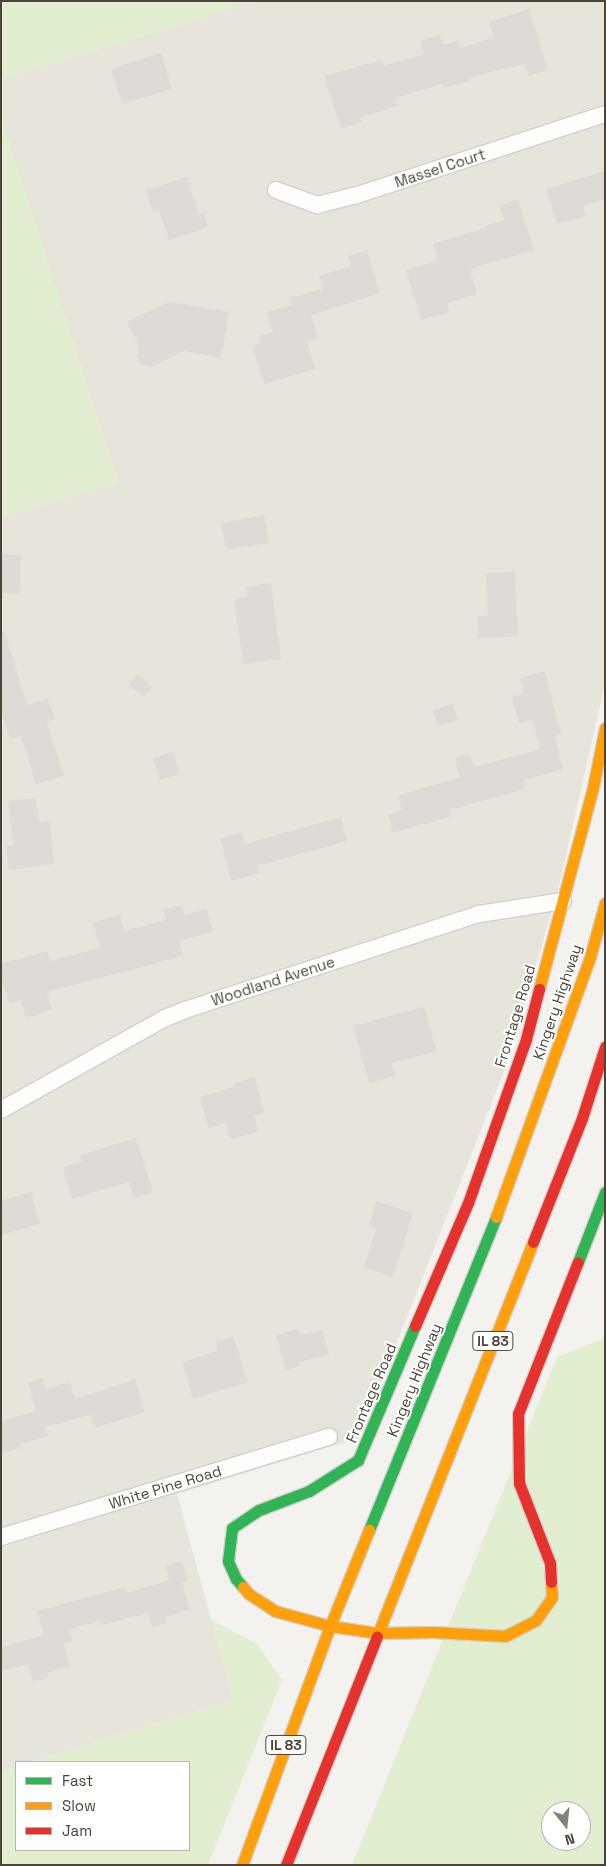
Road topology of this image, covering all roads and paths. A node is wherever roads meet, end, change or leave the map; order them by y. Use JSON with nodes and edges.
{"nodes":[{"id":1,"x":605,"y":114,"type":"edge"},
{"id":2,"x":276,"y":190,"type":"dead end"},
{"id":3,"x":605,"y":728,"type":"edge"},
{"id":4,"x":563,"y":901,"type":"junction"},
{"id":5,"x":605,"y":904,"type":"edge"},
{"id":6,"x":605,"y":1047,"type":"edge"},
{"id":7,"x":3,"y":1107,"type":"edge"},
{"id":8,"x":605,"y":1192,"type":"edge"},
{"id":9,"x":329,"y":1437,"type":"dead end"},
{"id":10,"x":1,"y":1537,"type":"edge"},
{"id":11,"x":330,"y":1626,"type":"junction"},
{"id":12,"x":378,"y":1633,"type":"junction"},
{"id":13,"x":242,"y":1865,"type":"edge"},
{"id":14,"x":286,"y":1865,"type":"edge"}],
"edges":[{"from":1,"to":2,"type":"street","name":"Massel Court"},
{"from":3,"to":4,"type":"main road","name":"Frontage Road"},
{"from":4,"to":7,"type":"street","name":"Woodland Avenue"},
{"from":4,"to":11,"type":"main road","name":"Frontage Road"},
{"from":5,"to":11,"type":"main road","name":"Kingery Highway","number":"IL 83"},
{"from":6,"to":12,"type":"main road","number":"IL 83"},
{"from":8,"to":12,"type":"main road","name":"Frontage Road"},
{"from":9,"to":10,"type":"street","name":"White Pine Road"},
{"from":11,"to":12,"type":"main road","name":"Frontage Road"},
{"from":11,"to":13,"type":"main road","name":"Kingery Highway","number":"IL 83"},
{"from":12,"to":14,"type":"main road","number":"IL 83"}]}
